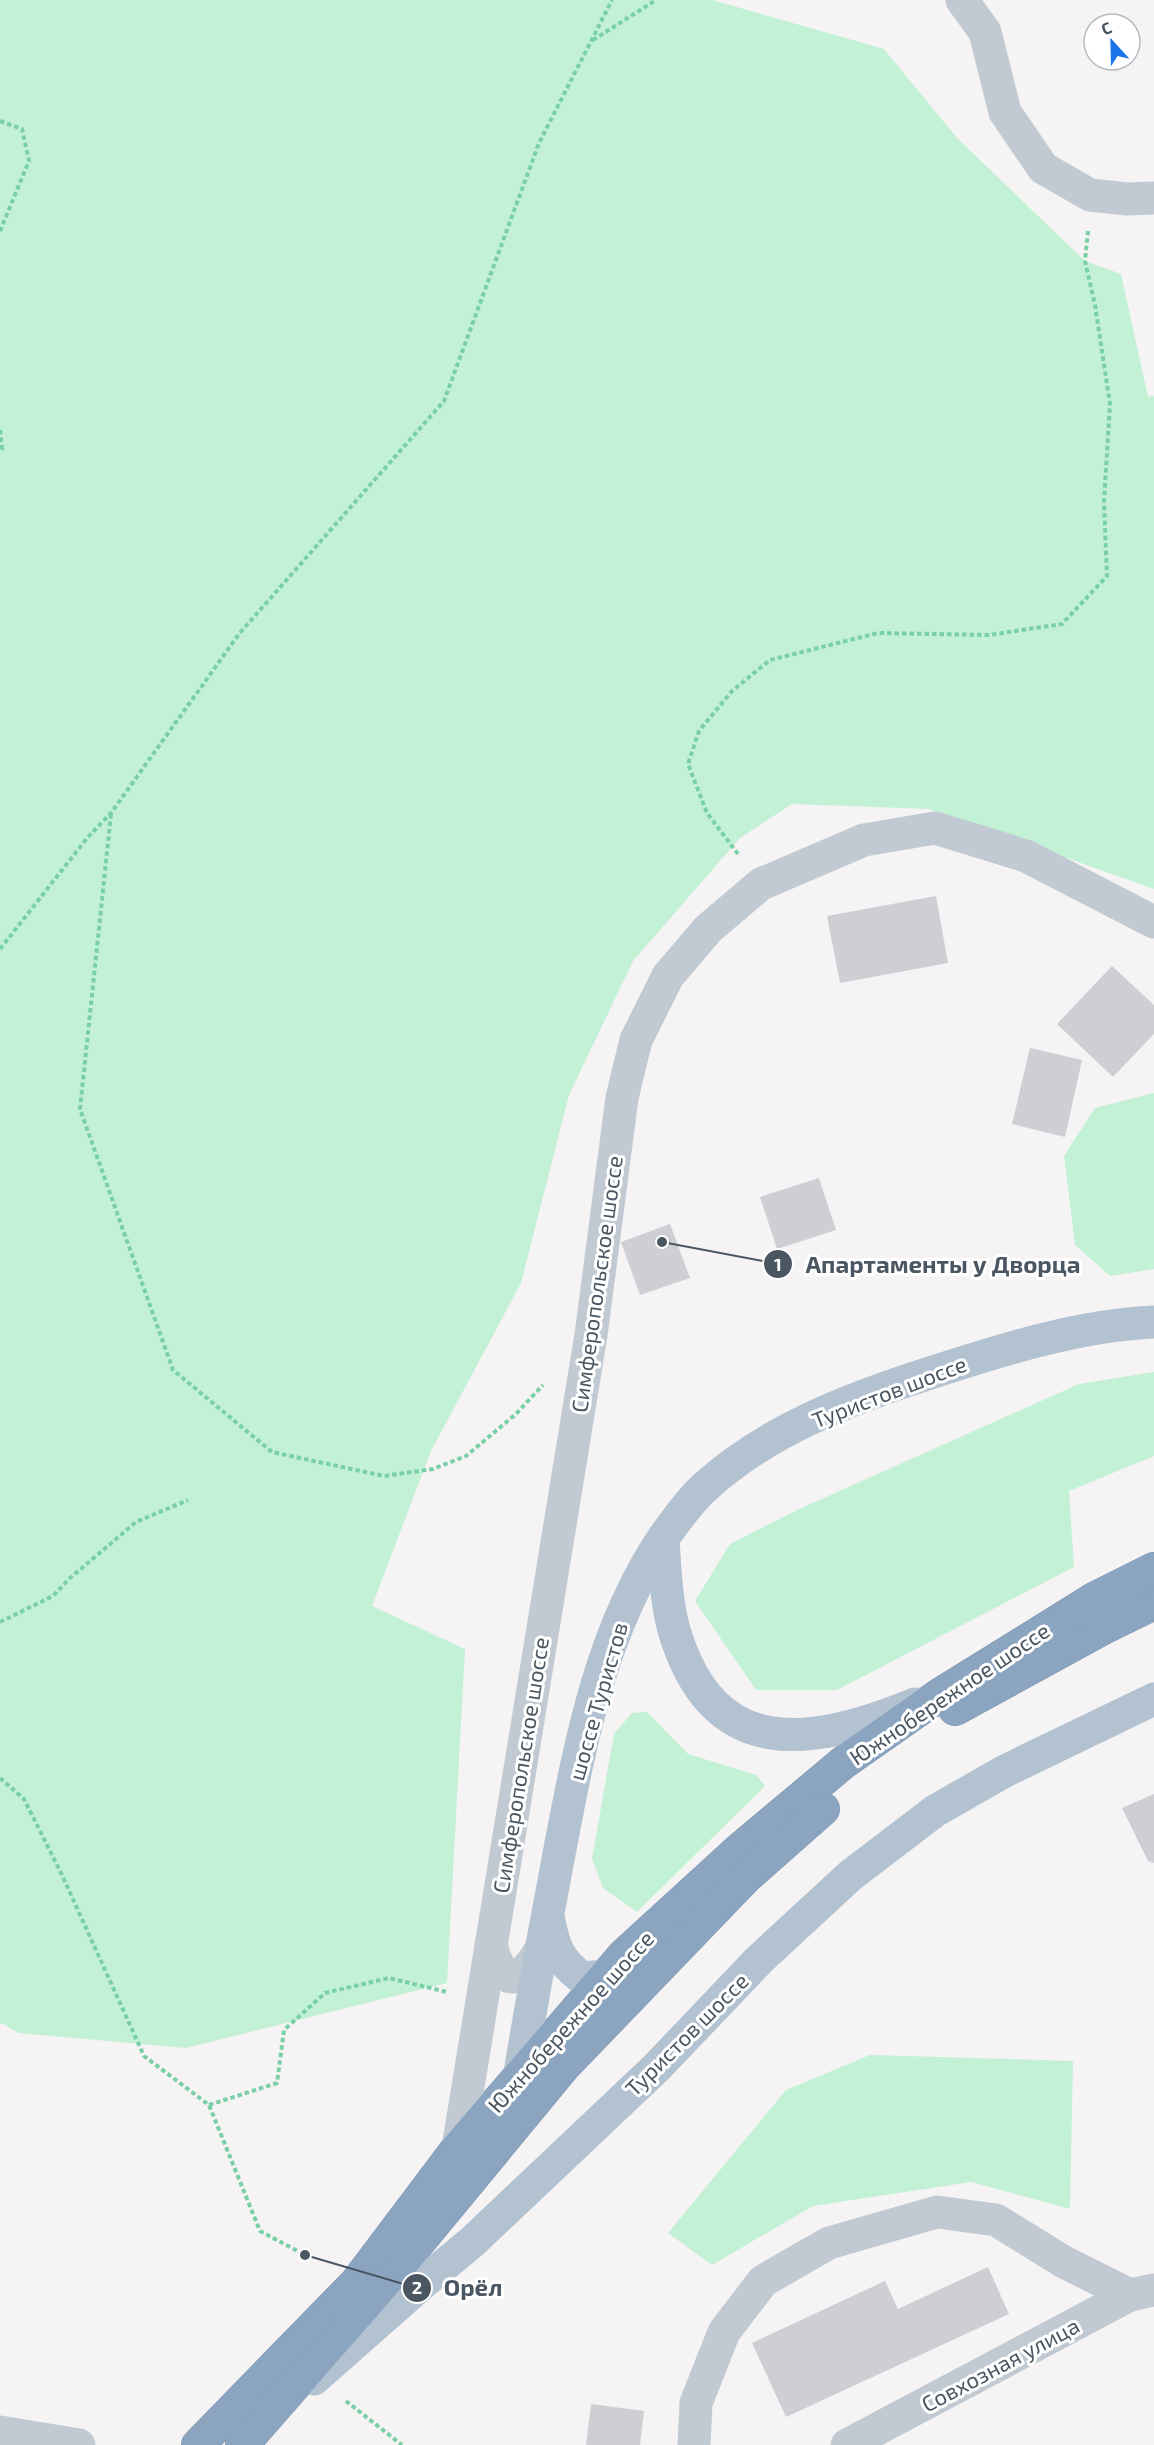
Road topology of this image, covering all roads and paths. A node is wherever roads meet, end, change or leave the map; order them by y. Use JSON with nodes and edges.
{"nodes":[{"id":1,"x":612,"y":0,"type":"edge"},
{"id":2,"x":656,"y":0,"type":"edge"},
{"id":3,"x":962,"y":0,"type":"edge"},
{"id":4,"x":592,"y":41,"type":"junction"},
{"id":5,"x":0,"y":121,"type":"edge"},
{"id":6,"x":1090,"y":195,"type":"junction"},
{"id":7,"x":1154,"y":198,"type":"edge"},
{"id":8,"x":0,"y":231,"type":"edge"},
{"id":9,"x":0,"y":430,"type":"edge"},
{"id":10,"x":0,"y":450,"type":"edge"},
{"id":11,"x":111,"y":813,"type":"junction"},
{"id":12,"x":761,"y":884,"type":"junction"},
{"id":13,"x":1154,"y":922,"type":"edge"},
{"id":14,"x":0,"y":949,"type":"edge"},
{"id":15,"x":1154,"y":1322,"type":"edge"},
{"id":16,"x":546,"y":1383,"type":"dead end"},
{"id":17,"x":188,"y":1500,"type":"dead end"},
{"id":18,"x":663,"y":1539,"type":"junction"},
{"id":19,"x":1154,"y":1569,"type":"edge"},
{"id":20,"x":1154,"y":1603,"type":"edge"},
{"id":21,"x":1098,"y":1614,"type":"junction"},
{"id":22,"x":0,"y":1622,"type":"edge"},
{"id":23,"x":941,"y":1694,"type":"junction"},
{"id":24,"x":1154,"y":1699,"type":"edge"},
{"id":25,"x":0,"y":1778,"type":"edge"},
{"id":26,"x":547,"y":1912,"type":"junction"},
{"id":27,"x":491,"y":1945,"type":"junction"},
{"id":28,"x":539,"y":1952,"type":"junction"},
{"id":29,"x":606,"y":1976,"type":"junction"},
{"id":30,"x":482,"y":2000,"type":"junction"},
{"id":31,"x":520,"y":2073,"type":"junction"},
{"id":32,"x":209,"y":2105,"type":"junction"},
{"id":33,"x":458,"y":2148,"type":"junction"},
{"id":34,"x":305,"y":2255,"type":"dead end"},
{"id":35,"x":1142,"y":2292,"type":"edge"},
{"id":36,"x":342,"y":2398,"type":"dead end"},
{"id":37,"x":0,"y":2432,"type":"edge"},
{"id":38,"x":251,"y":2437,"type":"edge"},
{"id":39,"x":79,"y":2445,"type":"edge"},
{"id":40,"x":198,"y":2445,"type":"edge"},
{"id":41,"x":402,"y":2445,"type":"edge"},
{"id":42,"x":694,"y":2445,"type":"edge"},
{"id":43,"x":848,"y":2445,"type":"edge"}],
"edges":[{"from":1,"to":4,"type":"path"},
{"from":2,"to":4,"type":"path"},
{"from":3,"to":6,"type":"street"},
{"from":4,"to":11,"type":"path"},
{"from":5,"to":8,"type":"path"},
{"from":6,"to":7,"type":"street"},
{"from":6,"to":12,"type":"path"},
{"from":9,"to":10,"type":"path"},
{"from":11,"to":14,"type":"path"},
{"from":11,"to":16,"type":"path"},
{"from":12,"to":13,"type":"street","name":"Симферопольское шоссе"},
{"from":12,"to":27,"type":"street","name":"Симферопольское шоссе"},
{"from":15,"to":18,"type":"main road","name":"Туристов шоссе"},
{"from":17,"to":22,"type":"path"},
{"from":18,"to":23,"type":"main road"},
{"from":18,"to":26,"type":"main road","name":"шоссе Туристов"},
{"from":19,"to":21,"type":"highway","name":"Южнобережное шоссе"},
{"from":20,"to":21,"type":"highway","name":"Южнобережное шоссе"},
{"from":21,"to":23,"type":"highway","name":"Южнобережное шоссе"},
{"from":21,"to":38,"type":"highway","name":"Южнобережное шоссе"},
{"from":23,"to":29,"type":"highway","name":"Южнобережное шоссе"},
{"from":24,"to":38,"type":"main road","name":"Туристов шоссе"},
{"from":25,"to":32,"type":"path"},
{"from":26,"to":28,"type":"main road","name":"шоссе Туристов"},
{"from":26,"to":29,"type":"main road"},
{"from":27,"to":28,"type":"street"},
{"from":27,"to":30,"type":"street","name":"Симферопольское шоссе"},
{"from":28,"to":31,"type":"main road","name":"шоссе Туристов"},
{"from":29,"to":31,"type":"highway","name":"Южнобережное шоссе"},
{"from":30,"to":32,"type":"path"},
{"from":30,"to":33,"type":"street","name":"Симферопольское шоссе"},
{"from":31,"to":33,"type":"highway","name":"Южнобережное шоссе"},
{"from":32,"to":34,"type":"path"},
{"from":33,"to":40,"type":"highway","name":"Южнобережное шоссе"},
{"from":35,"to":42,"type":"street"},
{"from":35,"to":43,"type":"street","name":"Совхозная улица"},
{"from":36,"to":41,"type":"path"},
{"from":37,"to":39,"type":"street"}]}
